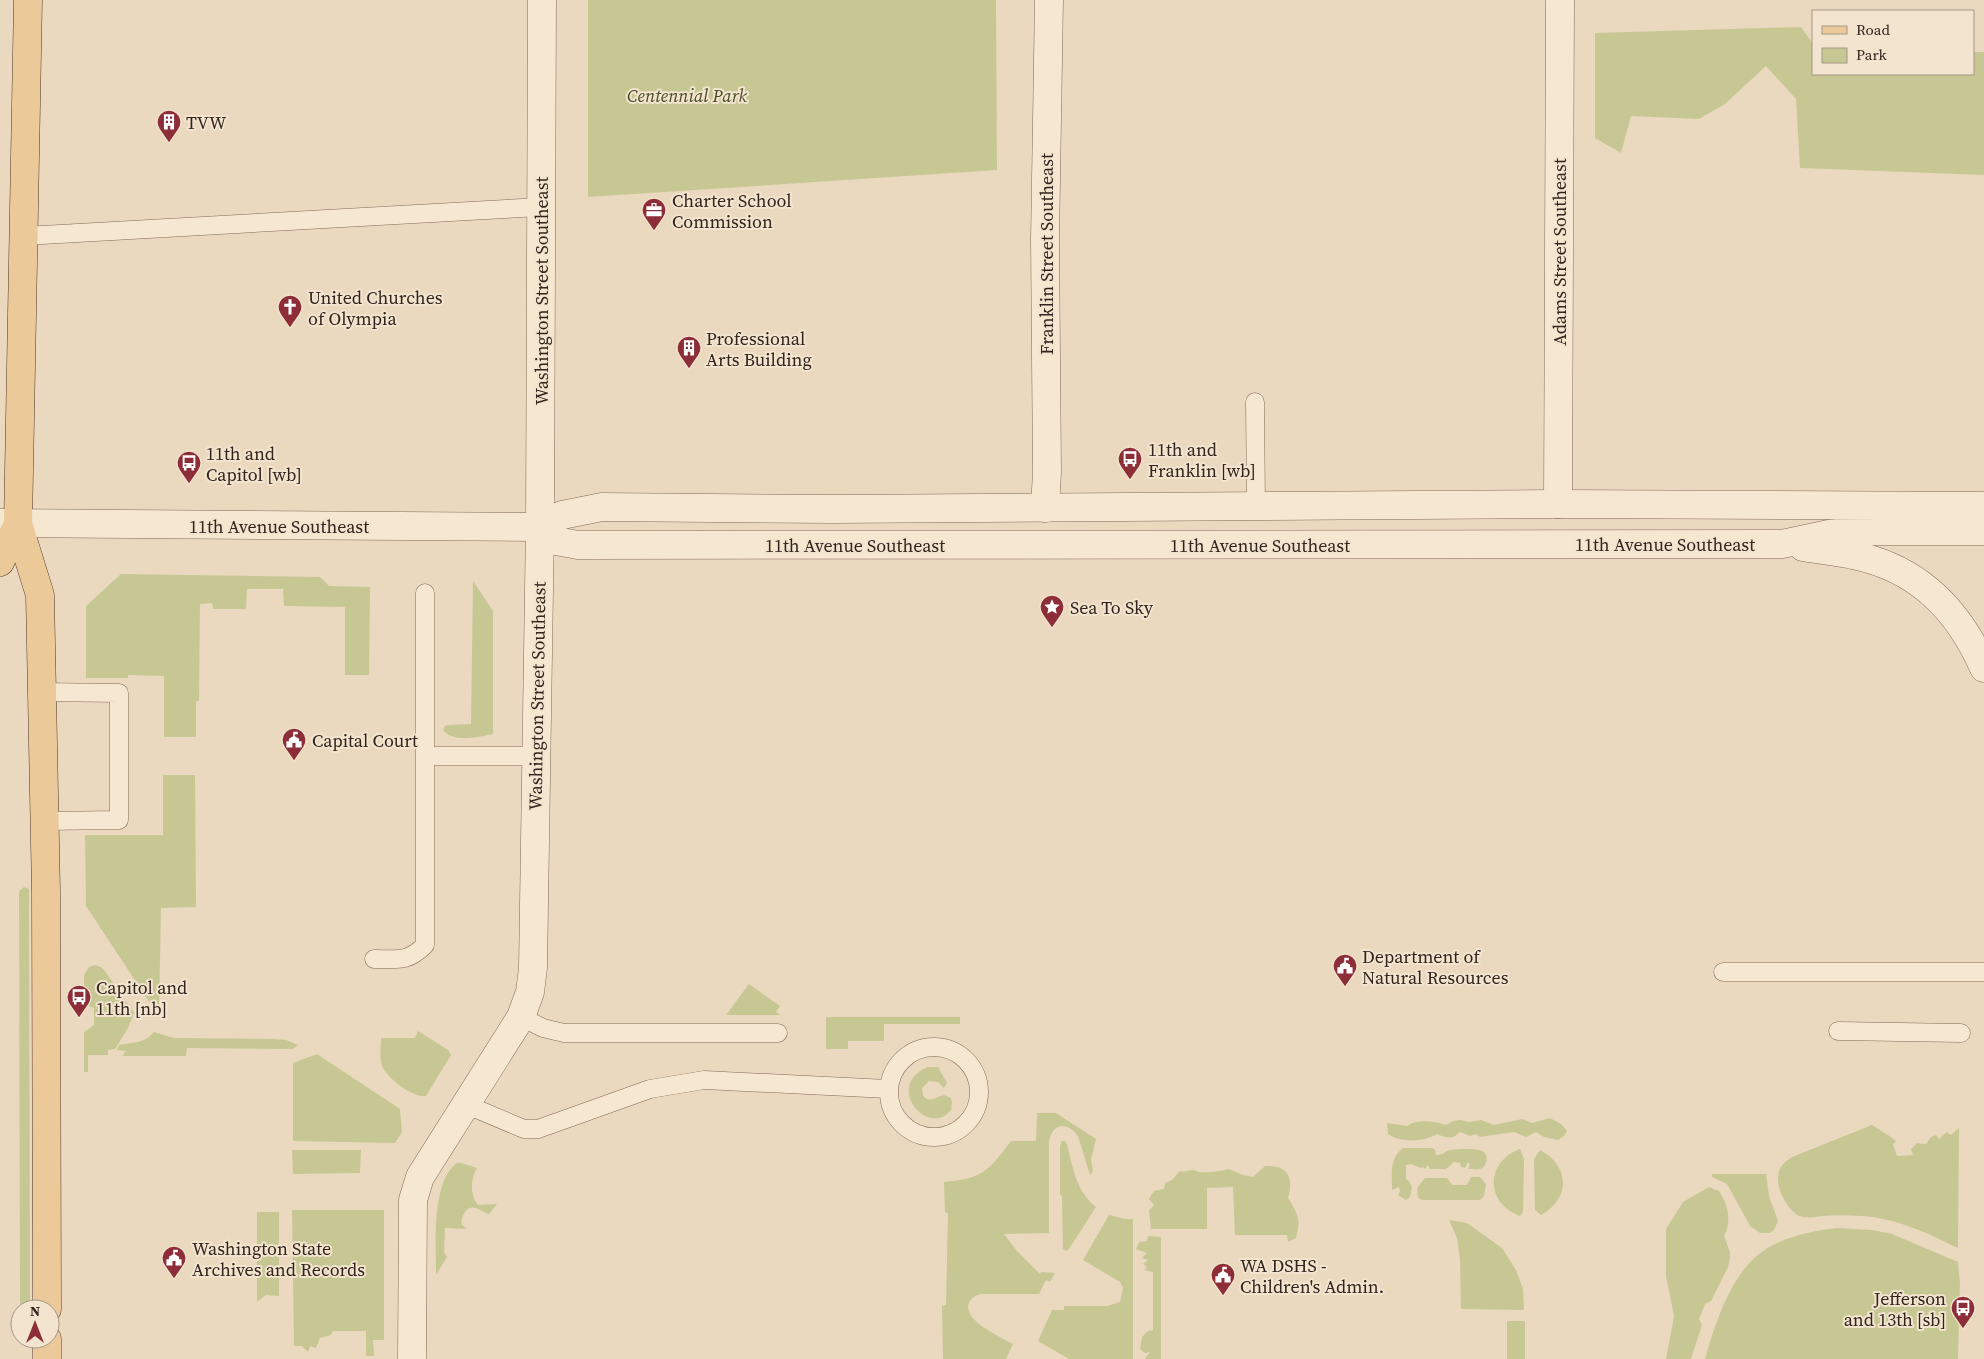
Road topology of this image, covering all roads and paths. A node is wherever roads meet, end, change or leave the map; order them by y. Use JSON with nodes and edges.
{"nodes":[{"id":1,"x":28,"y":0,"type":"edge"},
{"id":2,"x":542,"y":0,"type":"edge"},
{"id":3,"x":1049,"y":0,"type":"edge"},
{"id":4,"x":1560,"y":0,"type":"edge"},
{"id":5,"x":541,"y":207,"type":"junction"},
{"id":6,"x":24,"y":236,"type":"junction"},
{"id":7,"x":1255,"y":402,"type":"dead end"},
{"id":8,"x":1558,"y":504,"type":"junction"},
{"id":9,"x":1984,"y":506,"type":"edge"},
{"id":10,"x":1256,"y":507,"type":"junction"},
{"id":11,"x":1045,"y":508,"type":"junction"},
{"id":12,"x":9,"y":524,"type":"edge"},
{"id":13,"x":540,"y":527,"type":"junction"},
{"id":14,"x":1984,"y":530,"type":"edge"},
{"id":15,"x":1782,"y":544,"type":"junction"},
{"id":16,"x":0,"y":562,"type":"edge"},
{"id":17,"x":425,"y":593,"type":"dead end"},
{"id":18,"x":1984,"y":668,"type":"edge"},
{"id":19,"x":42,"y":692,"type":"junction"},
{"id":20,"x":425,"y":756,"type":"junction"},
{"id":21,"x":536,"y":756,"type":"junction"},
{"id":22,"x":44,"y":821,"type":"junction"},
{"id":23,"x":374,"y":959,"type":"dead end"},
{"id":24,"x":1723,"y":972,"type":"dead end"},
{"id":25,"x":1984,"y":972,"type":"edge"},
{"id":26,"x":521,"y":1017,"type":"junction"},
{"id":27,"x":1838,"y":1031,"type":"dead end"},
{"id":28,"x":778,"y":1033,"type":"dead end"},
{"id":29,"x":1961,"y":1033,"type":"dead end"},
{"id":30,"x":888,"y":1089,"type":"junction"},
{"id":31,"x":467,"y":1105,"type":"junction"},
{"id":32,"x":47,"y":1299,"type":"edge"},
{"id":33,"x":412,"y":1359,"type":"edge"}],
"edges":[{"from":1,"to":6,"type":"main road"},
{"from":2,"to":5,"type":"street","name":"Washington Street Southeast"},
{"from":3,"to":11,"type":"street","name":"Franklin Street Southeast"},
{"from":4,"to":8,"type":"street","name":"Adams Street Southeast"},
{"from":5,"to":6,"type":"lane"},
{"from":5,"to":13,"type":"street","name":"Washington Street Southeast"},
{"from":6,"to":12,"type":"main road"},
{"from":7,"to":10,"type":"lane"},
{"from":8,"to":9,"type":"street","name":"11th Avenue Southeast"},
{"from":8,"to":10,"type":"street","name":"11th Avenue Southeast"},
{"from":10,"to":11,"type":"street","name":"11th Avenue Southeast"},
{"from":11,"to":13,"type":"street","name":"11th Avenue Southeast"},
{"from":12,"to":13,"type":"street","name":"11th Avenue Southeast"},
{"from":12,"to":16,"type":"main road"},
{"from":12,"to":19,"type":"main road"},
{"from":13,"to":15,"type":"street","name":"11th Avenue Southeast"},
{"from":13,"to":21,"type":"street","name":"Washington Street Southeast"},
{"from":14,"to":15,"type":"street","name":"11th Avenue Southeast"},
{"from":15,"to":18,"type":"street"},
{"from":17,"to":20,"type":"lane"},
{"from":19,"to":22,"type":"main road"},
{"from":19,"to":22,"type":"lane"},
{"from":20,"to":21,"type":"lane"},
{"from":20,"to":23,"type":"lane"},
{"from":21,"to":26,"type":"street","name":"Washington Street Southeast"},
{"from":22,"to":32,"type":"main road"},
{"from":24,"to":25,"type":"lane"},
{"from":26,"to":28,"type":"lane"},
{"from":26,"to":31,"type":"street","name":"Washington Street Southeast"},
{"from":27,"to":29,"type":"lane"},
{"from":30,"to":30,"type":"lane"},
{"from":30,"to":31,"type":"lane"},
{"from":31,"to":33,"type":"street","name":"Washington Street Southeast"}]}
